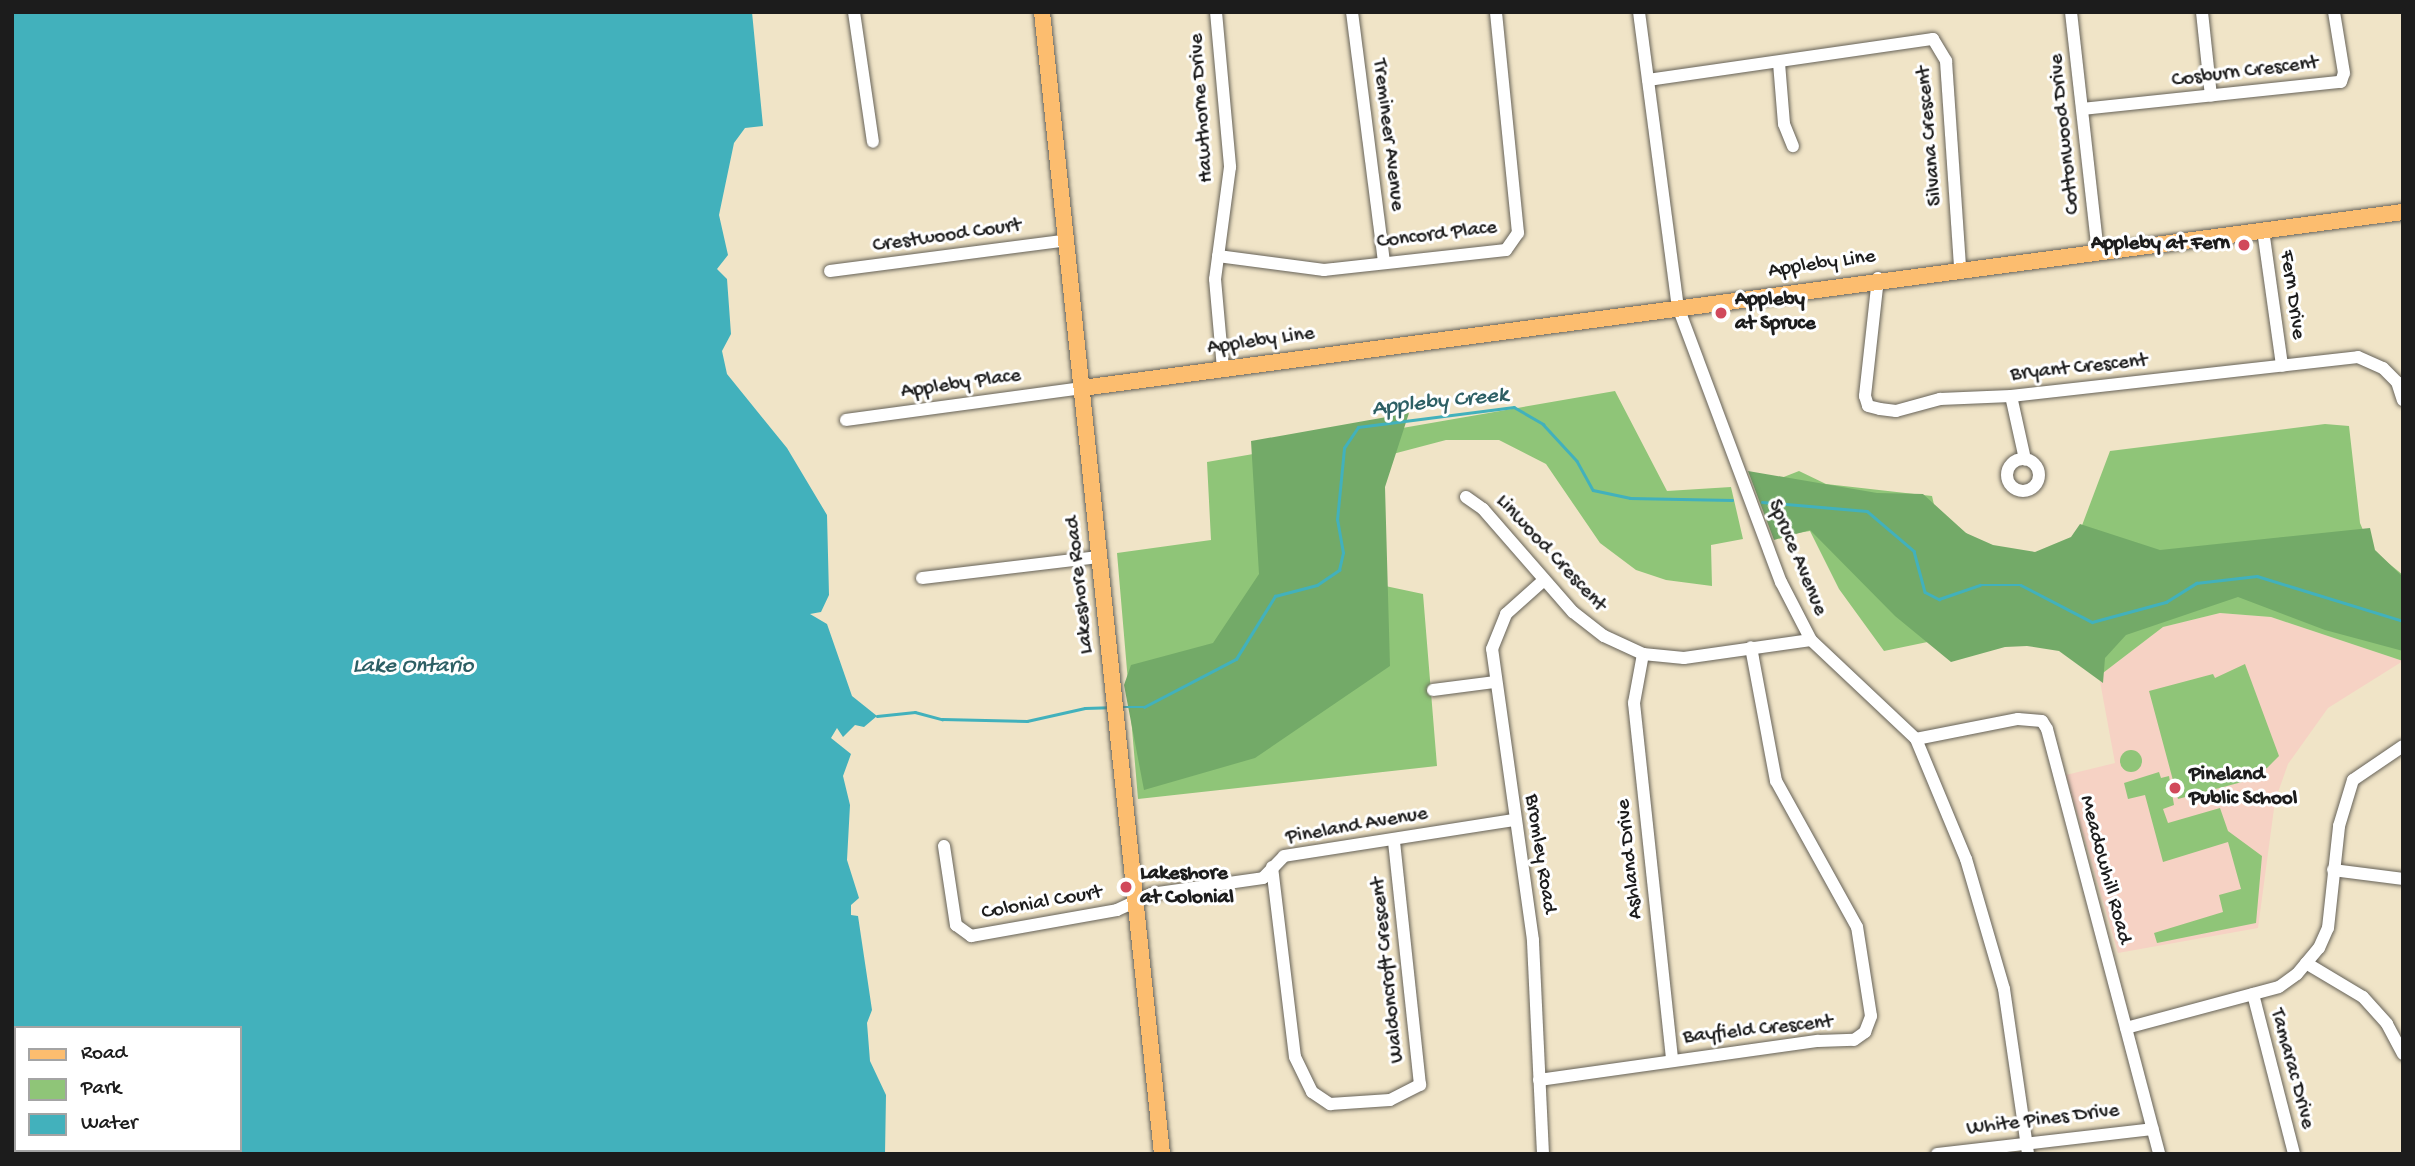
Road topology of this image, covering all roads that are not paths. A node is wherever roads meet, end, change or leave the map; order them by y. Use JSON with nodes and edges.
{"nodes":[{"id":1,"x":854,"y":12,"type":"edge"},
{"id":2,"x":1042,"y":12,"type":"edge"},
{"id":3,"x":1216,"y":12,"type":"edge"},
{"id":4,"x":1352,"y":12,"type":"edge"},
{"id":5,"x":1496,"y":12,"type":"edge"},
{"id":6,"x":1639,"y":12,"type":"edge"},
{"id":7,"x":2071,"y":12,"type":"edge"},
{"id":8,"x":2202,"y":12,"type":"edge"},
{"id":9,"x":2334,"y":12,"type":"edge"},
{"id":10,"x":1779,"y":63,"type":"junction"},
{"id":11,"x":1648,"y":80,"type":"junction"},
{"id":12,"x":2211,"y":96,"type":"junction"},
{"id":13,"x":2082,"y":109,"type":"junction"},
{"id":14,"x":873,"y":142,"type":"dead end"},
{"id":15,"x":1793,"y":146,"type":"dead end"},
{"id":16,"x":2403,"y":212,"type":"edge"},
{"id":17,"x":2263,"y":230,"type":"junction"},
{"id":18,"x":1068,"y":240,"type":"junction"},
{"id":19,"x":2098,"y":251,"type":"junction"},
{"id":20,"x":1218,"y":256,"type":"junction"},
{"id":21,"x":1384,"y":262,"type":"junction"},
{"id":22,"x":1960,"y":269,"type":"junction"},
{"id":23,"x":830,"y":271,"type":"dead end"},
{"id":24,"x":1878,"y":278,"type":"junction"},
{"id":25,"x":1678,"y":307,"type":"junction"},
{"id":26,"x":2282,"y":366,"type":"junction"},
{"id":27,"x":1223,"y":368,"type":"junction"},
{"id":28,"x":1082,"y":388,"type":"junction"},
{"id":29,"x":2011,"y":396,"type":"junction"},
{"id":30,"x":2403,"y":400,"type":"edge"},
{"id":31,"x":846,"y":420,"type":"dead end"},
{"id":32,"x":2025,"y":459,"type":"dead end"},
{"id":33,"x":1466,"y":497,"type":"dead end"},
{"id":34,"x":1099,"y":557,"type":"junction"},
{"id":35,"x":922,"y":578,"type":"dead end"},
{"id":36,"x":1544,"y":580,"type":"junction"},
{"id":37,"x":1811,"y":640,"type":"junction"},
{"id":38,"x":1752,"y":647,"type":"junction"},
{"id":39,"x":1643,"y":654,"type":"junction"},
{"id":40,"x":1494,"y":682,"type":"junction"},
{"id":41,"x":1433,"y":690,"type":"dead end"},
{"id":42,"x":1916,"y":739,"type":"junction"},
{"id":43,"x":2403,"y":747,"type":"edge"},
{"id":44,"x":1514,"y":820,"type":"junction"},
{"id":45,"x":1394,"y":840,"type":"junction"},
{"id":46,"x":944,"y":846,"type":"dead end"},
{"id":47,"x":1272,"y":867,"type":"junction"},
{"id":48,"x":2333,"y":870,"type":"junction"},
{"id":49,"x":2403,"y":879,"type":"edge"},
{"id":50,"x":1133,"y":902,"type":"junction"},
{"id":51,"x":2306,"y":963,"type":"junction"},
{"id":52,"x":2253,"y":994,"type":"junction"},
{"id":53,"x":2126,"y":1028,"type":"junction"},
{"id":54,"x":2403,"y":1054,"type":"edge"},
{"id":55,"x":1672,"y":1060,"type":"junction"},
{"id":56,"x":1539,"y":1080,"type":"junction"},
{"id":57,"x":2153,"y":1129,"type":"junction"},
{"id":58,"x":2027,"y":1147,"type":"edge"},
{"id":59,"x":1162,"y":1154,"type":"edge"},
{"id":60,"x":1543,"y":1154,"type":"edge"},
{"id":61,"x":1937,"y":1154,"type":"edge"},
{"id":62,"x":2159,"y":1154,"type":"edge"},
{"id":63,"x":2294,"y":1154,"type":"edge"}],
"edges":[{"from":1,"to":14,"type":"street"},
{"from":2,"to":18,"type":"main road","name":"Lakeshore Road"},
{"from":3,"to":20,"type":"street","name":"Hawthorne Drive"},
{"from":4,"to":21,"type":"street","name":"Tremineer Avenue"},
{"from":5,"to":21,"type":"street","name":"Concord Place"},
{"from":6,"to":11,"type":"street","name":"Spruce Avenue"},
{"from":7,"to":13,"type":"street","name":"Cottonwood Drive"},
{"from":8,"to":12,"type":"street"},
{"from":9,"to":12,"type":"street","name":"Cosburn Crescent"},
{"from":10,"to":11,"type":"street","name":"Silvana Crescent"},
{"from":10,"to":15,"type":"street"},
{"from":10,"to":22,"type":"street","name":"Silvana Crescent"},
{"from":11,"to":25,"type":"street","name":"Spruce Avenue"},
{"from":12,"to":13,"type":"street","name":"Cosburn Crescent"},
{"from":13,"to":19,"type":"street","name":"Cottonwood Drive"},
{"from":16,"to":17,"type":"main road","name":"Appleby Line"},
{"from":17,"to":19,"type":"main road","name":"Appleby Line"},
{"from":17,"to":26,"type":"street","name":"Fern Drive"},
{"from":18,"to":23,"type":"street","name":"Crestwood Court"},
{"from":18,"to":28,"type":"main road","name":"Lakeshore Road"},
{"from":19,"to":22,"type":"main road","name":"Appleby Line"},
{"from":20,"to":21,"type":"street","name":"Concord Place"},
{"from":20,"to":27,"type":"street","name":"Hawthorne Drive"},
{"from":22,"to":24,"type":"main road","name":"Appleby Line"},
{"from":24,"to":25,"type":"main road","name":"Appleby Line"},
{"from":24,"to":29,"type":"street","name":"Bryant Crescent"},
{"from":25,"to":27,"type":"main road","name":"Appleby Line"},
{"from":25,"to":37,"type":"street","name":"Spruce Avenue"},
{"from":26,"to":29,"type":"street","name":"Bryant Crescent"},
{"from":26,"to":30,"type":"street","name":"Bryant Crescent"},
{"from":27,"to":28,"type":"main road","name":"Appleby Line"},
{"from":28,"to":31,"type":"street","name":"Appleby Place"},
{"from":28,"to":34,"type":"main road","name":"Lakeshore Road"},
{"from":29,"to":32,"type":"street"},
{"from":33,"to":36,"type":"street","name":"Linwood Crescent"},
{"from":34,"to":35,"type":"street"},
{"from":34,"to":50,"type":"main road","name":"Lakeshore Road"},
{"from":36,"to":39,"type":"street","name":"Linwood Crescent"},
{"from":36,"to":40,"type":"street","name":"Bromley Road"},
{"from":37,"to":38,"type":"street","name":"Linwood Crescent"},
{"from":37,"to":42,"type":"street","name":"Spruce Avenue"},
{"from":38,"to":39,"type":"street","name":"Linwood Crescent"},
{"from":38,"to":55,"type":"street","name":"Bayfield Crescent"},
{"from":39,"to":55,"type":"street","name":"Ashland Drive"},
{"from":40,"to":41,"type":"street"},
{"from":40,"to":44,"type":"street","name":"Bromley Road"},
{"from":42,"to":53,"type":"street","name":"Meadowhill Road"},
{"from":42,"to":58,"type":"street","name":"Spruce Avenue"},
{"from":43,"to":48,"type":"street"},
{"from":44,"to":45,"type":"street","name":"Pineland Avenue"},
{"from":44,"to":56,"type":"street","name":"Bromley Road"},
{"from":45,"to":47,"type":"street","name":"Pineland Avenue"},
{"from":45,"to":47,"type":"street","name":"Waldoncroft Crescent"},
{"from":46,"to":50,"type":"street","name":"Colonial Court"},
{"from":47,"to":50,"type":"street","name":"Pineland Avenue"},
{"from":48,"to":49,"type":"street"},
{"from":48,"to":51,"type":"street"},
{"from":50,"to":59,"type":"main road","name":"Lakeshore Road"},
{"from":51,"to":52,"type":"street"},
{"from":51,"to":54,"type":"street"},
{"from":52,"to":53,"type":"street"},
{"from":52,"to":63,"type":"street","name":"Tamarac Drive"},
{"from":53,"to":57,"type":"street","name":"Meadowhill Road"},
{"from":55,"to":56,"type":"street","name":"Bayfield Crescent"},
{"from":56,"to":60,"type":"street","name":"Bromley Road"},
{"from":57,"to":58,"type":"street","name":"White Pines Drive"},
{"from":57,"to":62,"type":"street","name":"Meadowhill Road"},
{"from":58,"to":61,"type":"street","name":"White Pines Drive"}]}
